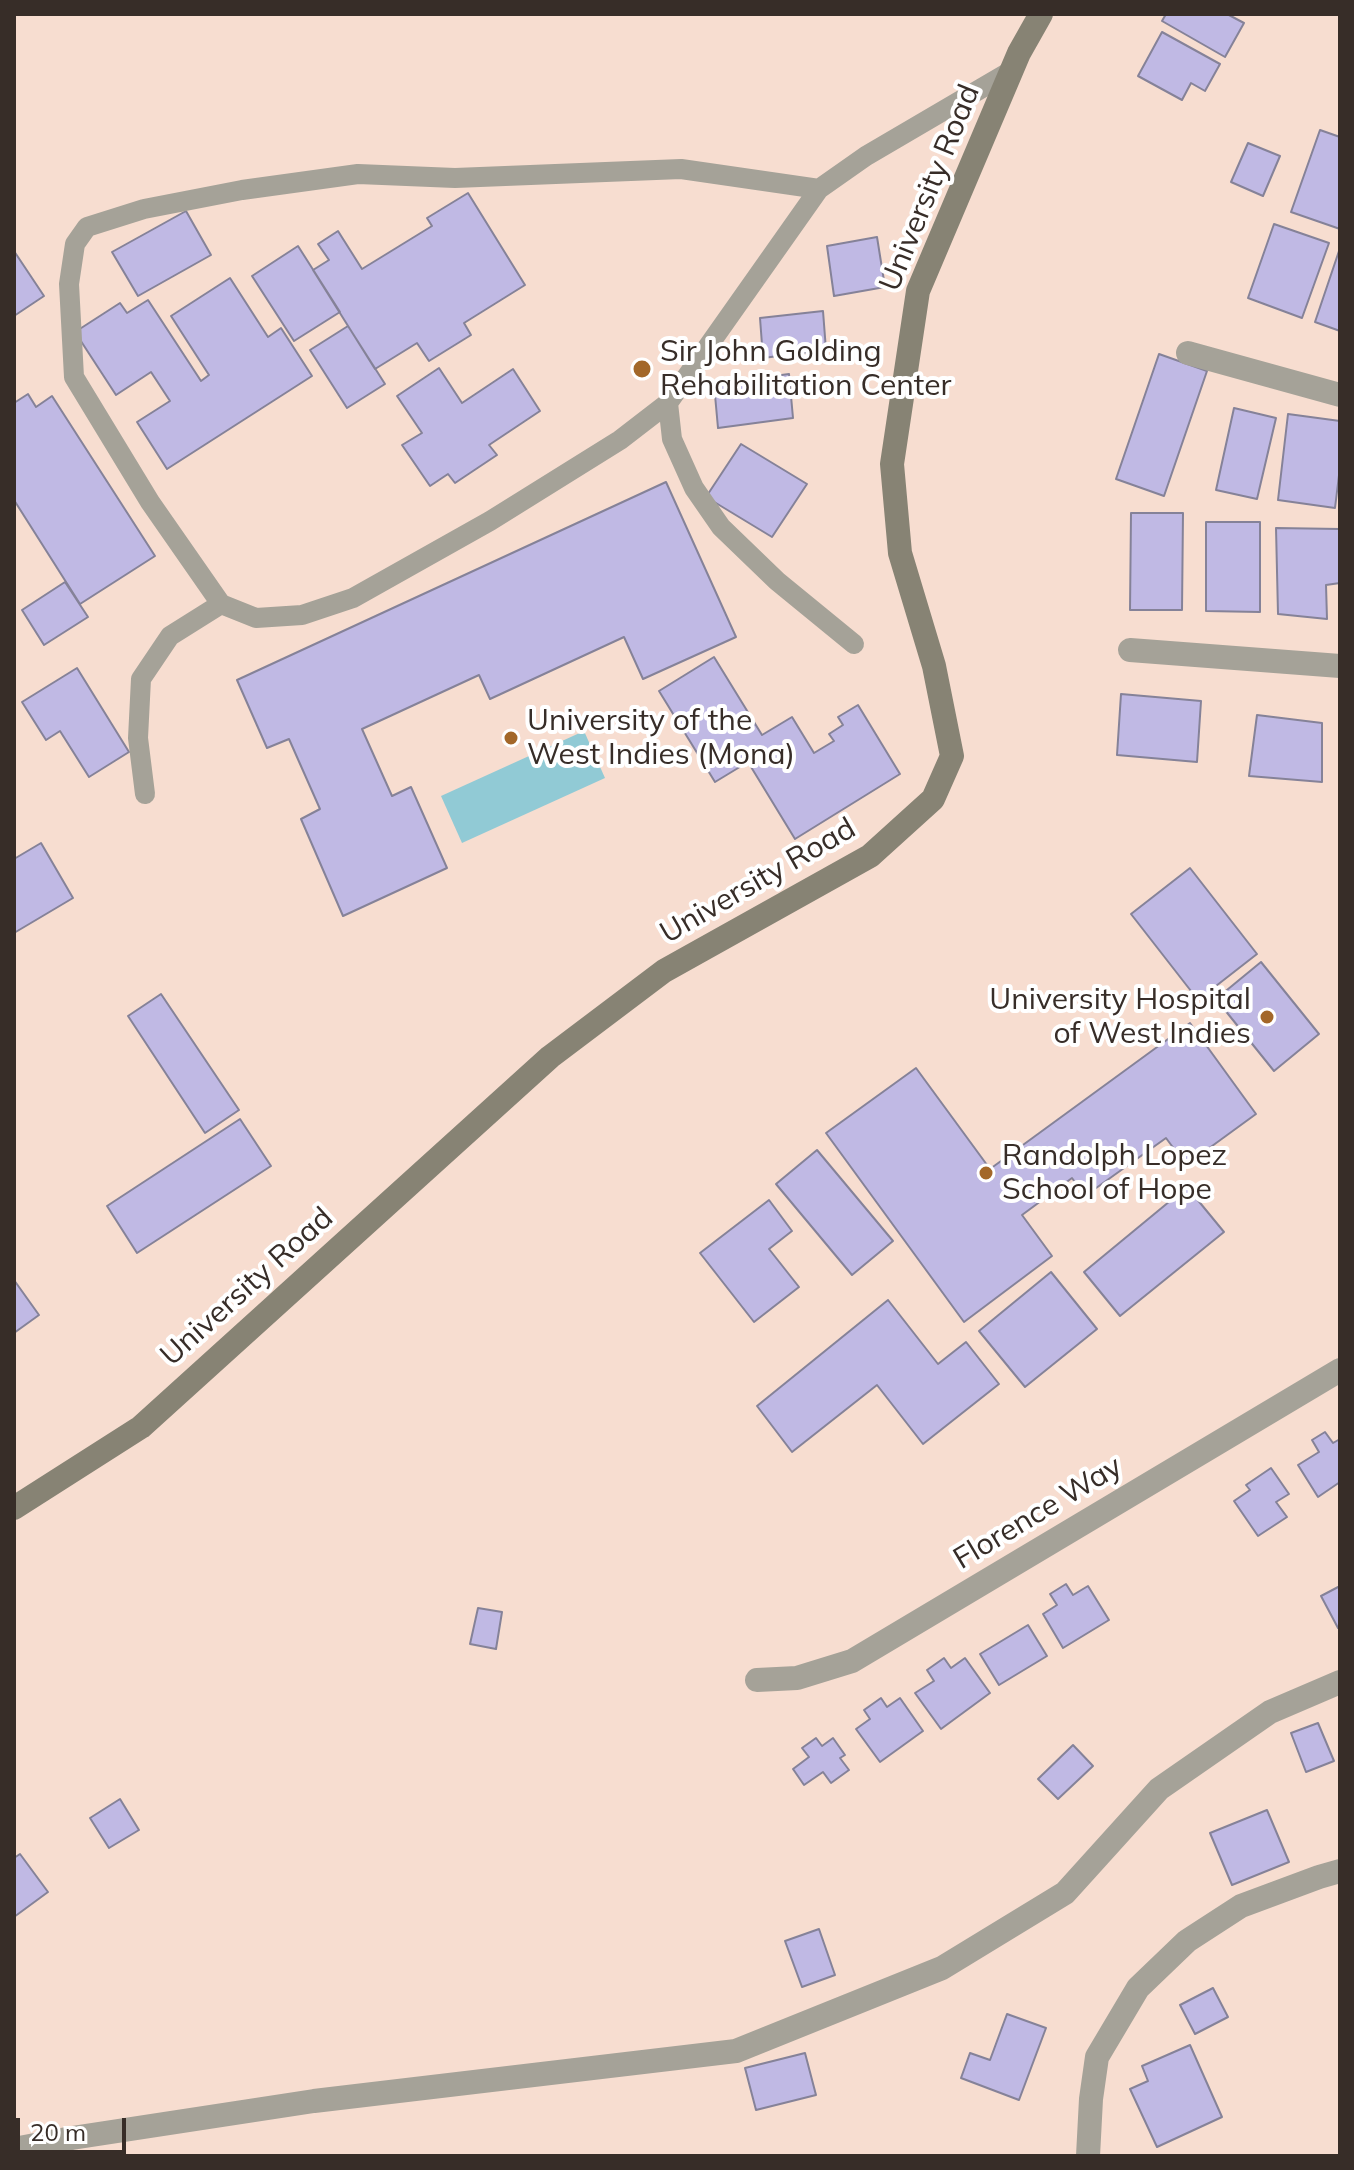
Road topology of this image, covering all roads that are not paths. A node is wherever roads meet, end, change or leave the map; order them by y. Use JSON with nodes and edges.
{"nodes":[{"id":1,"x":1041,"y":14,"type":"edge"},
{"id":2,"x":1011,"y":71,"type":"junction"},
{"id":3,"x":819,"y":189,"type":"junction"},
{"id":4,"x":1188,"y":353,"type":"dead end"},
{"id":5,"x":1340,"y":395,"type":"edge"},
{"id":6,"x":668,"y":403,"type":"junction"},
{"id":7,"x":221,"y":604,"type":"junction"},
{"id":8,"x":854,"y":644,"type":"dead end"},
{"id":9,"x":1130,"y":650,"type":"dead end"},
{"id":10,"x":1340,"y":666,"type":"edge"},
{"id":11,"x":145,"y":794,"type":"dead end"},
{"id":12,"x":1340,"y":1370,"type":"edge"},
{"id":13,"x":14,"y":1508,"type":"edge"},
{"id":14,"x":757,"y":1680,"type":"dead end"},
{"id":15,"x":1340,"y":1682,"type":"edge"},
{"id":16,"x":1340,"y":1871,"type":"edge"},
{"id":17,"x":14,"y":2149,"type":"edge"},
{"id":18,"x":1088,"y":2156,"type":"edge"}],
"edges":[{"from":1,"to":2,"type":"street","name":"University Road"},
{"from":2,"to":3,"type":"lane"},
{"from":2,"to":13,"type":"street","name":"University Road"},
{"from":3,"to":6,"type":"lane"},
{"from":3,"to":7,"type":"lane"},
{"from":4,"to":5,"type":"street"},
{"from":6,"to":7,"type":"lane"},
{"from":6,"to":8,"type":"lane"},
{"from":7,"to":11,"type":"lane"},
{"from":9,"to":10,"type":"street"},
{"from":12,"to":14,"type":"street","name":"Florence Way"},
{"from":15,"to":17,"type":"street"},
{"from":16,"to":18,"type":"street"}]}
